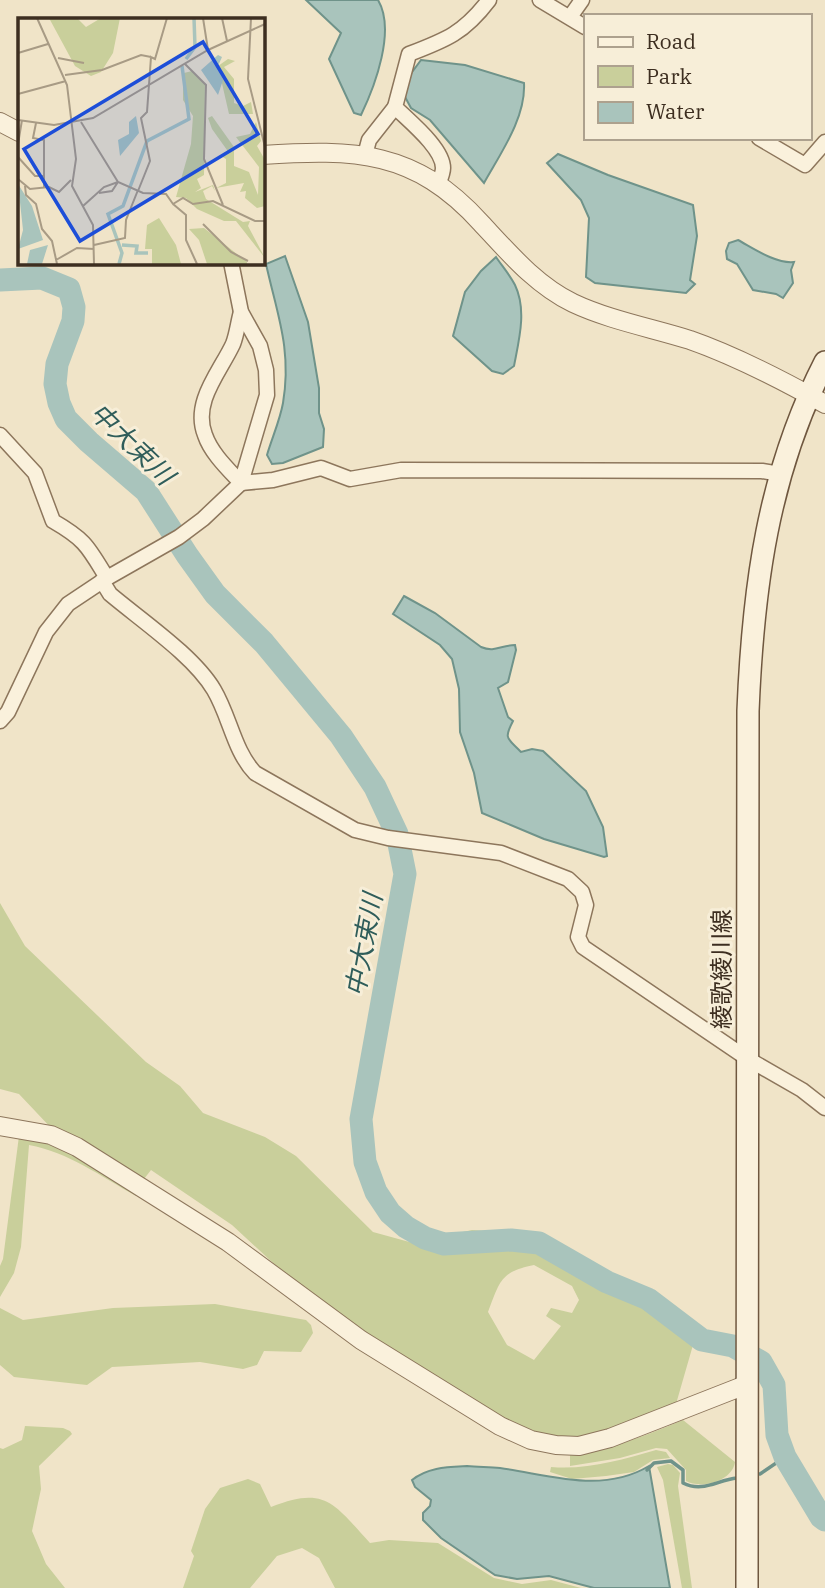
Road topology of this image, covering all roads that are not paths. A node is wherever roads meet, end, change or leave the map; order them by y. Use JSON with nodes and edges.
{"nodes":[{"id":1,"x":489,"y":0,"type":"edge"},
{"id":2,"x":540,"y":0,"type":"edge"},
{"id":3,"x":582,"y":0,"type":"edge"},
{"id":4,"x":570,"y":17,"type":"junction"},
{"id":5,"x":584,"y":26,"type":"edge"},
{"id":6,"x":396,"y":107,"type":"junction"},
{"id":7,"x":0,"y":122,"type":"edge"},
{"id":8,"x":18,"y":131,"type":"edge"},
{"id":9,"x":762,"y":140,"type":"edge"},
{"id":10,"x":825,"y":142,"type":"edge"},
{"id":11,"x":264,"y":155,"type":"edge"},
{"id":12,"x":365,"y":155,"type":"junction"},
{"id":13,"x":438,"y":185,"type":"junction"},
{"id":14,"x":231,"y":264,"type":"edge"},
{"id":15,"x":241,"y":312,"type":"junction"},
{"id":16,"x":825,"y":362,"type":"edge"},
{"id":17,"x":817,"y":399,"type":"edge"},
{"id":18,"x":0,"y":435,"type":"edge"},
{"id":19,"x":780,"y":474,"type":"junction"},
{"id":20,"x":241,"y":483,"type":"junction"},
{"id":21,"x":105,"y":580,"type":"junction"},
{"id":22,"x":0,"y":721,"type":"edge"},
{"id":23,"x":748,"y":1059,"type":"junction"},
{"id":24,"x":825,"y":1108,"type":"edge"},
{"id":25,"x":0,"y":1126,"type":"edge"},
{"id":26,"x":749,"y":1364,"type":"junction"},
{"id":27,"x":747,"y":1588,"type":"edge"}],
"edges":[{"from":1,"to":6,"type":"street"},
{"from":2,"to":4,"type":"street"},
{"from":3,"to":4,"type":"street"},
{"from":4,"to":5,"type":"street"},
{"from":6,"to":12,"type":"street"},
{"from":6,"to":13,"type":"street"},
{"from":7,"to":8,"type":"street"},
{"from":9,"to":10,"type":"street"},
{"from":11,"to":12,"type":"street"},
{"from":12,"to":13,"type":"street"},
{"from":13,"to":17,"type":"street"},
{"from":14,"to":15,"type":"street"},
{"from":15,"to":20,"type":"street"},
{"from":15,"to":20,"type":"street"},
{"from":16,"to":17,"type":"main road","name":"綾歌綾川線"},
{"from":17,"to":19,"type":"main road","name":"綾歌綾川線"},
{"from":18,"to":21,"type":"street"},
{"from":19,"to":20,"type":"street"},
{"from":19,"to":23,"type":"main road","name":"綾歌綾川線"},
{"from":20,"to":21,"type":"street"},
{"from":21,"to":22,"type":"street"},
{"from":21,"to":23,"type":"street"},
{"from":23,"to":24,"type":"street"},
{"from":23,"to":26,"type":"main road","name":"綾歌綾川線"},
{"from":25,"to":26,"type":"street"},
{"from":26,"to":27,"type":"main road","name":"綾歌綾川線"}]}
